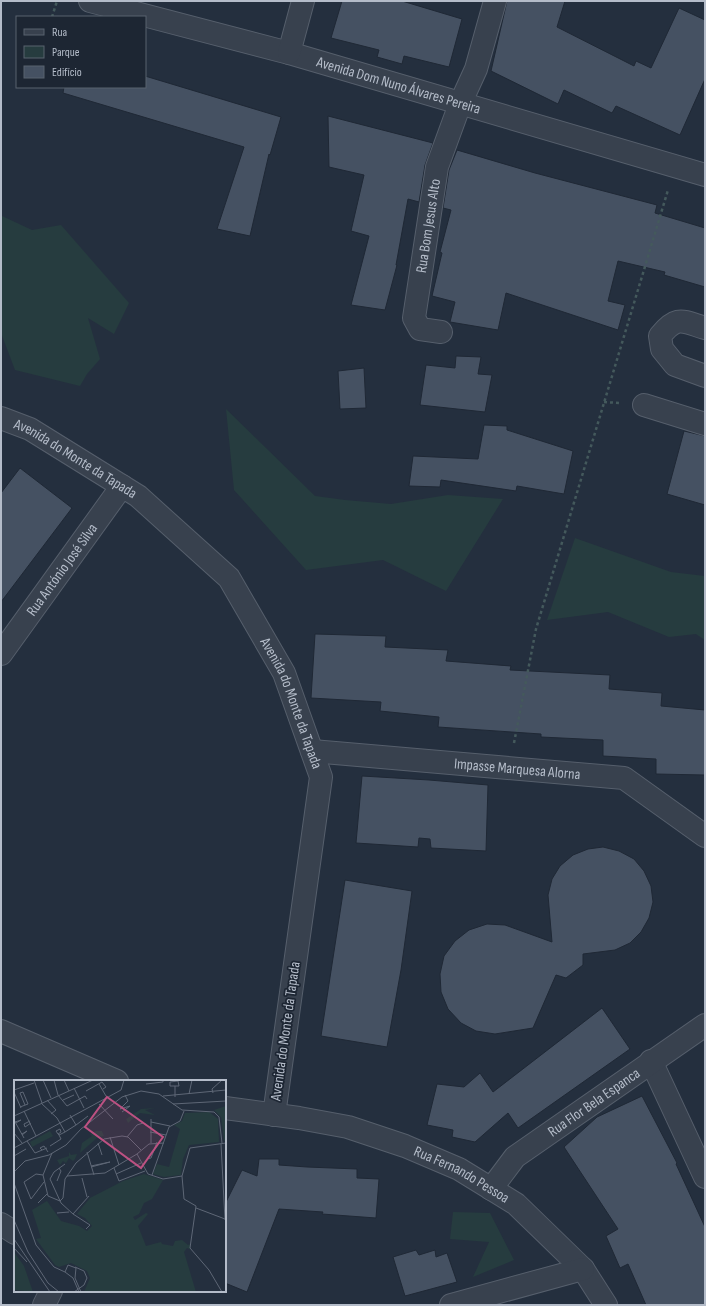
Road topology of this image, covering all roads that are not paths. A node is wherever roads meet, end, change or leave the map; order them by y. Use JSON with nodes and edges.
{"nodes":[{"id":1,"x":90,"y":1,"type":"edge"},
{"id":2,"x":303,"y":1,"type":"edge"},
{"id":3,"x":495,"y":1,"type":"edge"},
{"id":4,"x":289,"y":53,"type":"junction"},
{"id":5,"x":460,"y":104,"type":"junction"},
{"id":6,"x":705,"y":175,"type":"edge"},
{"id":7,"x":705,"y":328,"type":"edge"},
{"id":8,"x":441,"y":332,"type":"dead end"},
{"id":9,"x":705,"y":376,"type":"edge"},
{"id":10,"x":644,"y":406,"type":"dead end"},
{"id":11,"x":1,"y":418,"type":"edge"},
{"id":12,"x":705,"y":424,"type":"edge"},
{"id":13,"x":122,"y":486,"type":"junction"},
{"id":14,"x":1,"y":654,"type":"edge"},
{"id":15,"x":312,"y":751,"type":"junction"},
{"id":16,"x":705,"y":836,"type":"edge"},
{"id":17,"x":705,"y":1025,"type":"edge"},
{"id":18,"x":1,"y":1031,"type":"edge"},
{"id":19,"x":651,"y":1062,"type":"junction"},
{"id":20,"x":115,"y":1080,"type":"edge"},
{"id":21,"x":226,"y":1108,"type":"edge"},
{"id":22,"x":274,"y":1115,"type":"junction"},
{"id":23,"x":705,"y":1177,"type":"edge"},
{"id":24,"x":491,"y":1188,"type":"junction"},
{"id":25,"x":1,"y":1224,"type":"edge"},
{"id":26,"x":14,"y":1232,"type":"edge"},
{"id":27,"x":583,"y":1269,"type":"junction"},
{"id":28,"x":50,"y":1292,"type":"edge"},
{"id":29,"x":44,"y":1305,"type":"edge"},
{"id":30,"x":451,"y":1305,"type":"edge"},
{"id":31,"x":606,"y":1305,"type":"edge"}],
"edges":[{"from":1,"to":4,"type":"street","name":"Avenida Dom Nuno Álvares Pereira"},
{"from":2,"to":4,"type":"street"},
{"from":3,"to":5,"type":"street"},
{"from":4,"to":5,"type":"street","name":"Avenida Dom Nuno Álvares Pereira"},
{"from":5,"to":6,"type":"street","name":"Avenida Dom Nuno Álvares Pereira"},
{"from":5,"to":8,"type":"street","name":"Rua Bom Jesus Alto"},
{"from":7,"to":9,"type":"street"},
{"from":10,"to":12,"type":"street"},
{"from":11,"to":13,"type":"street","name":"Avenida do Monte da Tapada"},
{"from":13,"to":14,"type":"street","name":"Rua António José Silva"},
{"from":13,"to":15,"type":"street","name":"Avenida do Monte da Tapada"},
{"from":15,"to":16,"type":"street","name":"Impasse Marquesa Alorna"},
{"from":15,"to":22,"type":"street","name":"Avenida do Monte da Tapada"},
{"from":17,"to":19,"type":"street","name":"Rua Flor Bela Espanca"},
{"from":18,"to":20,"type":"street"},
{"from":19,"to":23,"type":"street"},
{"from":19,"to":24,"type":"street","name":"Rua Flor Bela Espanca"},
{"from":21,"to":22,"type":"street","name":"Rua Fernando Pessoa"},
{"from":22,"to":24,"type":"street","name":"Rua Fernando Pessoa"},
{"from":24,"to":27,"type":"street","name":"Rua Fernando Pessoa"},
{"from":25,"to":26,"type":"street"},
{"from":27,"to":30,"type":"street"},
{"from":27,"to":31,"type":"street","name":"Rua Fernando Pessoa"},
{"from":28,"to":29,"type":"street"}]}
